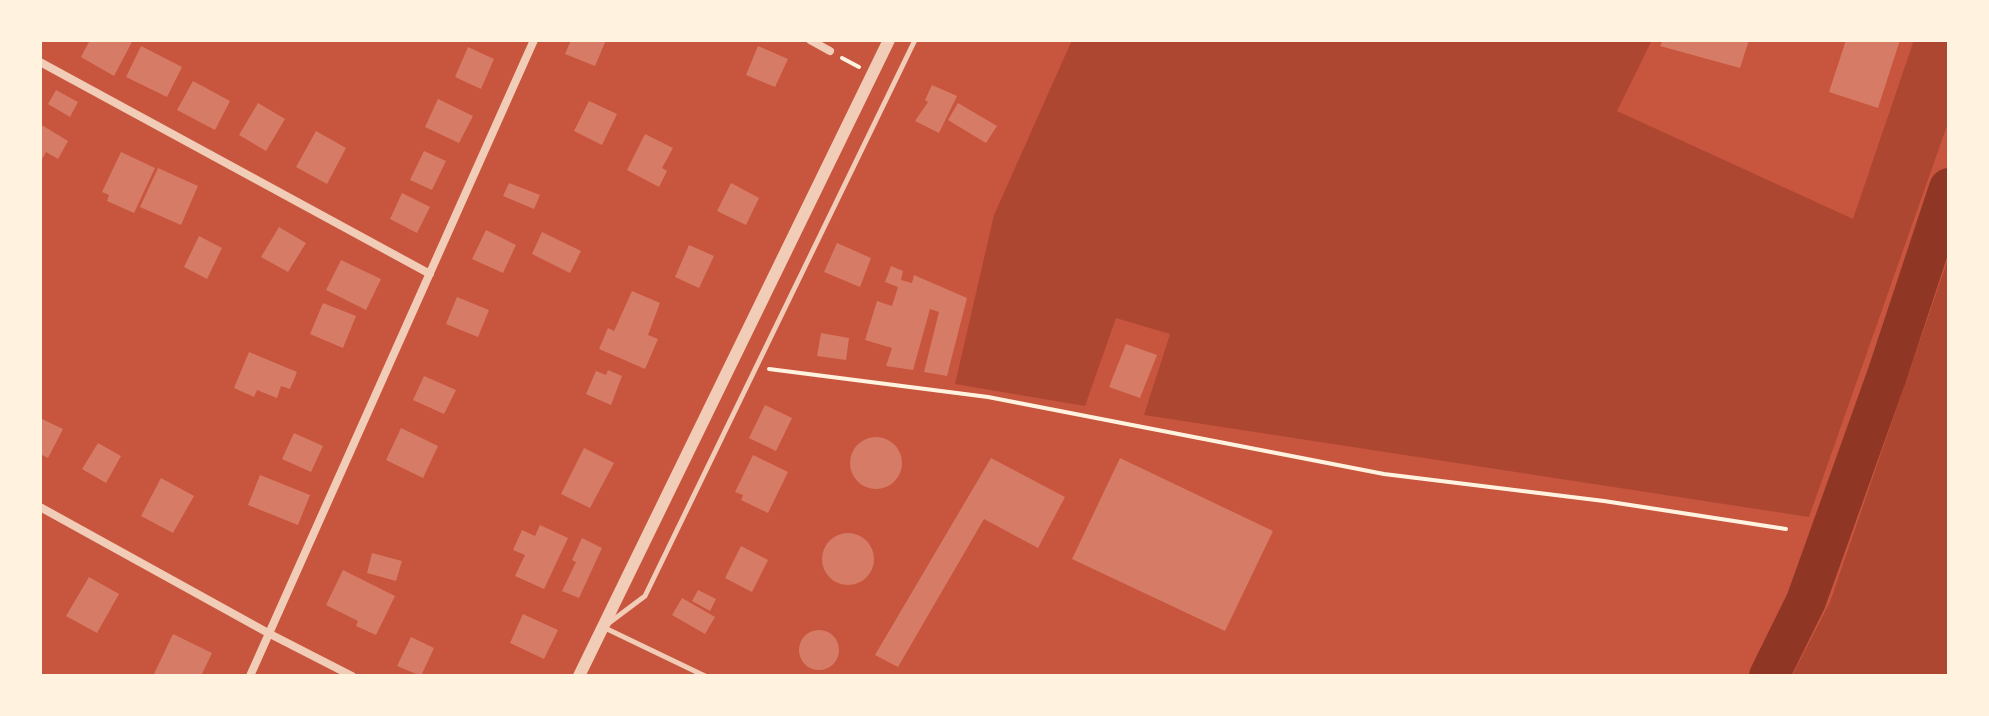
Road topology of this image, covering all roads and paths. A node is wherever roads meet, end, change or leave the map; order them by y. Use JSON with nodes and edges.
{"nodes":[{"id":1,"x":534,"y":40,"type":"edge"},
{"id":2,"x":810,"y":40,"type":"edge"},
{"id":3,"x":889,"y":40,"type":"edge"},
{"id":4,"x":915,"y":40,"type":"edge"},
{"id":5,"x":830,"y":51,"type":"joint"},
{"id":6,"x":40,"y":62,"type":"edge"},
{"id":7,"x":872,"y":75,"type":"junction"},
{"id":8,"x":430,"y":274,"type":"junction"},
{"id":9,"x":756,"y":368,"type":"junction"},
{"id":10,"x":40,"y":507,"type":"edge"},
{"id":11,"x":1786,"y":529,"type":"dead end"},
{"id":12,"x":603,"y":627,"type":"junction"},
{"id":13,"x":270,"y":634,"type":"junction"},
{"id":14,"x":250,"y":676,"type":"edge"},
{"id":15,"x":352,"y":676,"type":"edge"},
{"id":16,"x":579,"y":676,"type":"edge"},
{"id":17,"x":705,"y":676,"type":"edge"}],
"edges":[{"from":1,"to":8,"type":"street"},
{"from":2,"to":5,"type":"street"},
{"from":3,"to":7,"type":"street"},
{"from":4,"to":9,"type":"lane"},
{"from":5,"to":7,"type":"path"},
{"from":6,"to":8,"type":"street"},
{"from":7,"to":12,"type":"street"},
{"from":8,"to":13,"type":"street"},
{"from":9,"to":11,"type":"path"},
{"from":9,"to":12,"type":"lane"},
{"from":10,"to":13,"type":"street"},
{"from":12,"to":16,"type":"street"},
{"from":12,"to":17,"type":"lane"},
{"from":13,"to":14,"type":"street"},
{"from":13,"to":15,"type":"street"}]}
